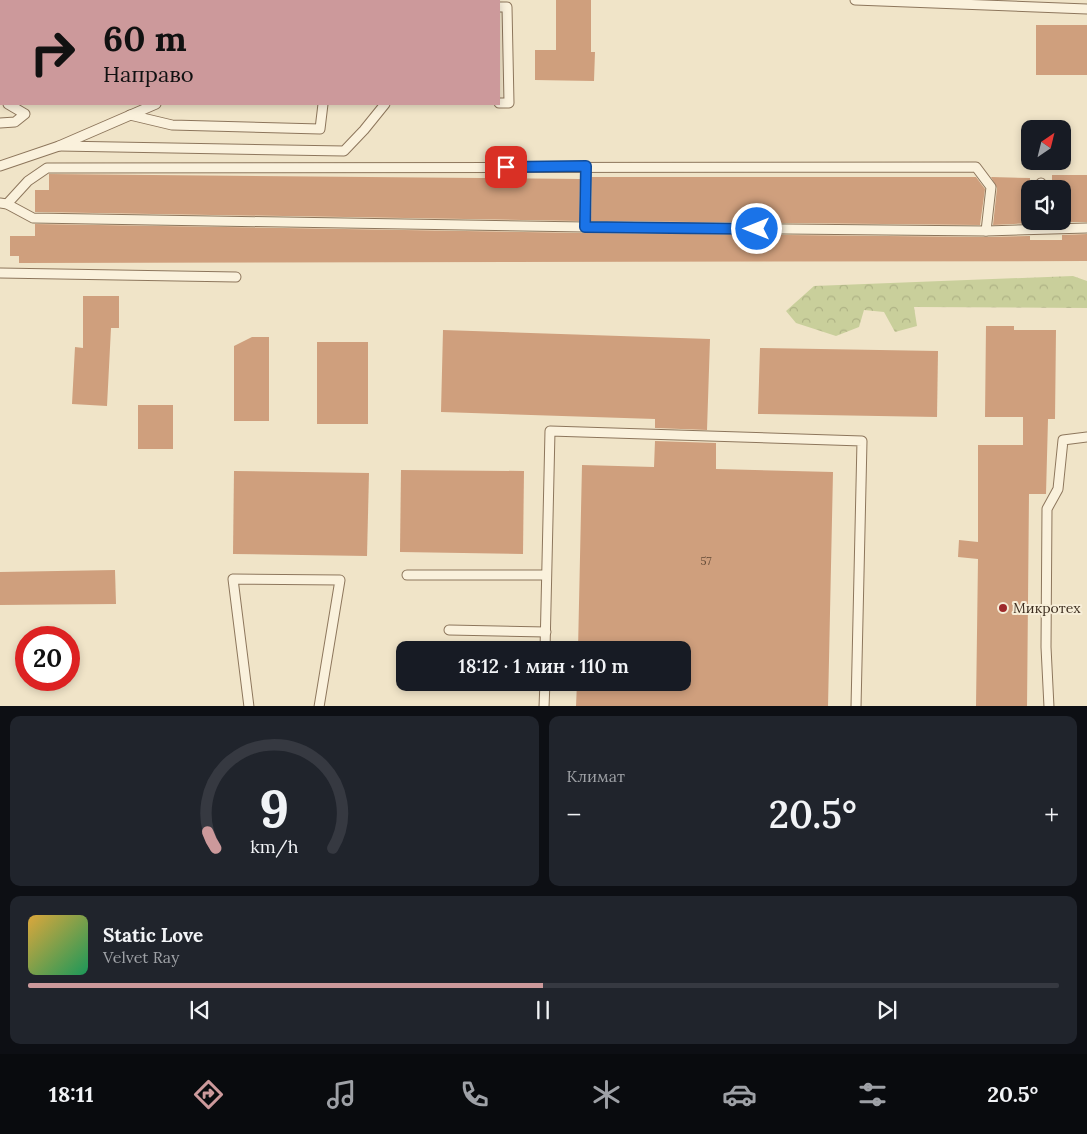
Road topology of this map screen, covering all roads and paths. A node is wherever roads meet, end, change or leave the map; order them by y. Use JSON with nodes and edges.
{"nodes":[{"id":1,"x":855,"y":0,"type":"edge"},
{"id":2,"x":500,"y":7,"type":"edge"},
{"id":3,"x":1087,"y":9,"type":"edge"},
{"id":4,"x":500,"y":103,"type":"edge"},
{"id":5,"x":10,"y":105,"type":"edge"},
{"id":6,"x":154,"y":105,"type":"edge"},
{"id":7,"x":323,"y":105,"type":"edge"},
{"id":8,"x":384,"y":105,"type":"edge"},
{"id":9,"x":130,"y":115,"type":"junction"},
{"id":10,"x":0,"y":123,"type":"edge"},
{"id":11,"x":58,"y":146,"type":"junction"},
{"id":12,"x":0,"y":166,"type":"edge"},
{"id":13,"x":586,"y":166,"type":"junction"},
{"id":14,"x":4,"y":204,"type":"edge"},
{"id":15,"x":585,"y":227,"type":"junction"},
{"id":16,"x":1021,"y":227,"type":"edge"},
{"id":17,"x":1071,"y":227,"type":"edge"},
{"id":18,"x":1087,"y":228,"type":"edge"},
{"id":19,"x":986,"y":231,"type":"junction"},
{"id":20,"x":0,"y":273,"type":"edge"},
{"id":21,"x":236,"y":277,"type":"dead end"},
{"id":22,"x":1087,"y":437,"type":"edge"},
{"id":23,"x":407,"y":574,"type":"dead end"},
{"id":24,"x":546,"y":576,"type":"junction"},
{"id":25,"x":449,"y":630,"type":"dead end"},
{"id":26,"x":546,"y":632,"type":"junction"},
{"id":27,"x":546,"y":641,"type":"edge"},
{"id":28,"x":545,"y":691,"type":"edge"},
{"id":29,"x":249,"y":706,"type":"edge"},
{"id":30,"x":319,"y":706,"type":"edge"},
{"id":31,"x":544,"y":706,"type":"edge"},
{"id":32,"x":856,"y":706,"type":"edge"},
{"id":33,"x":1049,"y":706,"type":"edge"}],
"edges":[{"from":1,"to":3,"type":"lane"},
{"from":2,"to":4,"type":"lane"},
{"from":5,"to":10,"type":"lane"},
{"from":6,"to":9,"type":"lane"},
{"from":7,"to":9,"type":"lane"},
{"from":8,"to":11,"type":"lane"},
{"from":9,"to":11,"type":"lane"},
{"from":11,"to":12,"type":"lane"},
{"from":13,"to":14,"type":"lane"},
{"from":13,"to":15,"type":"lane"},
{"from":13,"to":19,"type":"lane"},
{"from":14,"to":15,"type":"lane"},
{"from":15,"to":19,"type":"lane"},
{"from":16,"to":19,"type":"lane"},
{"from":17,"to":18,"type":"lane"},
{"from":20,"to":21,"type":"lane"},
{"from":22,"to":33,"type":"lane"},
{"from":23,"to":24,"type":"lane"},
{"from":24,"to":26,"type":"lane"},
{"from":24,"to":32,"type":"lane"},
{"from":25,"to":26,"type":"lane"},
{"from":26,"to":27,"type":"lane"},
{"from":28,"to":31,"type":"lane"},
{"from":29,"to":30,"type":"lane"}]}
